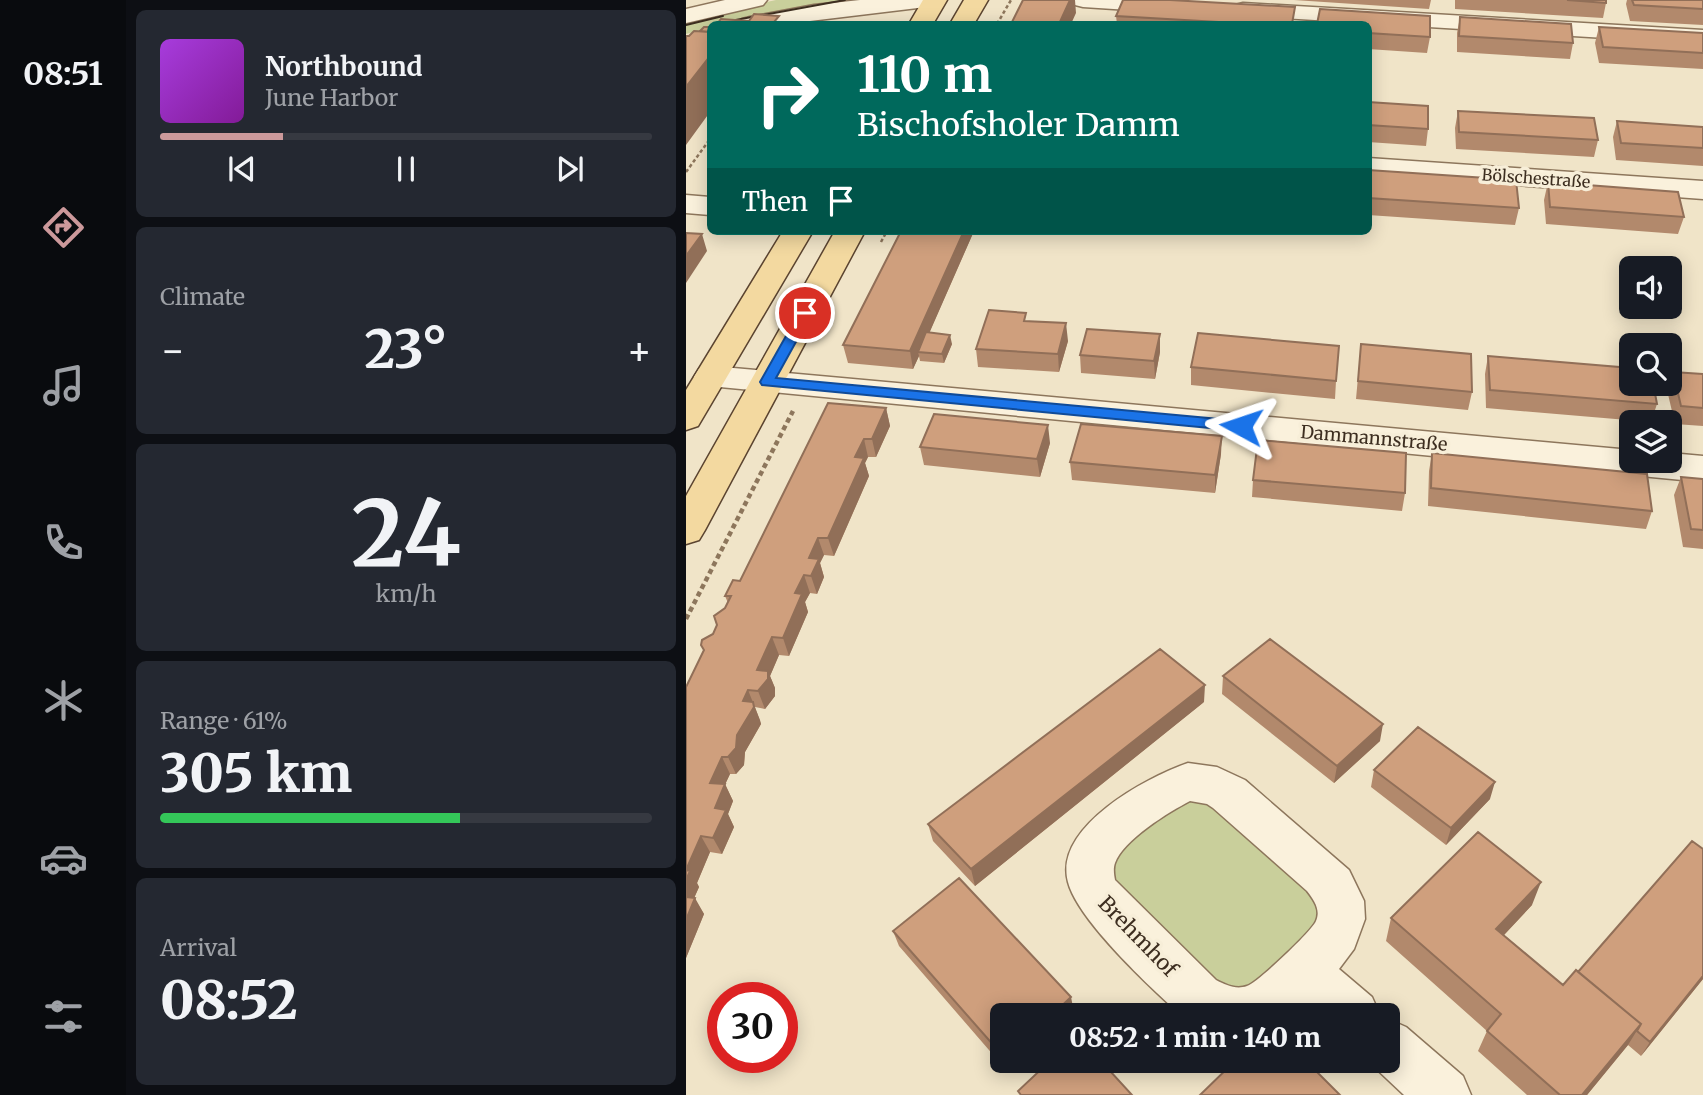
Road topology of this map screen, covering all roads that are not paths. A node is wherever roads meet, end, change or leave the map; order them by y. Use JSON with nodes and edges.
{"nodes":[{"id":1,"x":755,"y":0,"type":"edge"},
{"id":2,"x":926,"y":0,"type":"edge"},
{"id":3,"x":935,"y":0,"type":"edge"},
{"id":4,"x":976,"y":0,"type":"edge"},
{"id":5,"x":1083,"y":0,"type":"edge"},
{"id":6,"x":1194,"y":7,"type":"edge"},
{"id":7,"x":1221,"y":8,"type":"edge"},
{"id":8,"x":714,"y":21,"type":"edge"},
{"id":9,"x":767,"y":21,"type":"edge"},
{"id":10,"x":923,"y":21,"type":"edge"},
{"id":11,"x":964,"y":21,"type":"edge"},
{"id":12,"x":1703,"y":37,"type":"edge"},
{"id":13,"x":1372,"y":166,"type":"edge"},
{"id":14,"x":1703,"y":190,"type":"edge"},
{"id":15,"x":686,"y":204,"type":"edge"},
{"id":16,"x":707,"y":206,"type":"edge"},
{"id":17,"x":796,"y":235,"type":"edge"},
{"id":18,"x":848,"y":235,"type":"edge"},
{"id":19,"x":711,"y":377,"type":"junction"},
{"id":20,"x":767,"y":382,"type":"junction"},
{"id":21,"x":686,"y":418,"type":"edge"},
{"id":22,"x":1703,"y":469,"type":"edge"},
{"id":23,"x":686,"y":530,"type":"edge"},
{"id":24,"x":1303,"y":970,"type":"junction"},
{"id":25,"x":1340,"y":1003,"type":"edge"},
{"id":26,"x":1400,"y":1056,"type":"edge"},
{"id":27,"x":1444,"y":1095,"type":"edge"}],
"edges":[{"from":1,"to":8,"type":"street"},
{"from":2,"to":9,"type":"street"},
{"from":3,"to":10,"type":"main road"},
{"from":4,"to":11,"type":"main road"},
{"from":5,"to":6,"type":"street"},
{"from":7,"to":12,"type":"street"},
{"from":13,"to":14,"type":"street","name":"Bölschestraße"},
{"from":15,"to":16,"type":"street"},
{"from":17,"to":19,"type":"main road"},
{"from":18,"to":20,"type":"main road"},
{"from":19,"to":20,"type":"street","name":"Dammannstraße"},
{"from":19,"to":21,"type":"main road"},
{"from":20,"to":22,"type":"street","name":"Dammannstraße"},
{"from":20,"to":23,"type":"main road"},
{"from":24,"to":24,"type":"street","name":"Brehmhof"},
{"from":24,"to":25,"type":"street"},
{"from":26,"to":27,"type":"street"}]}
